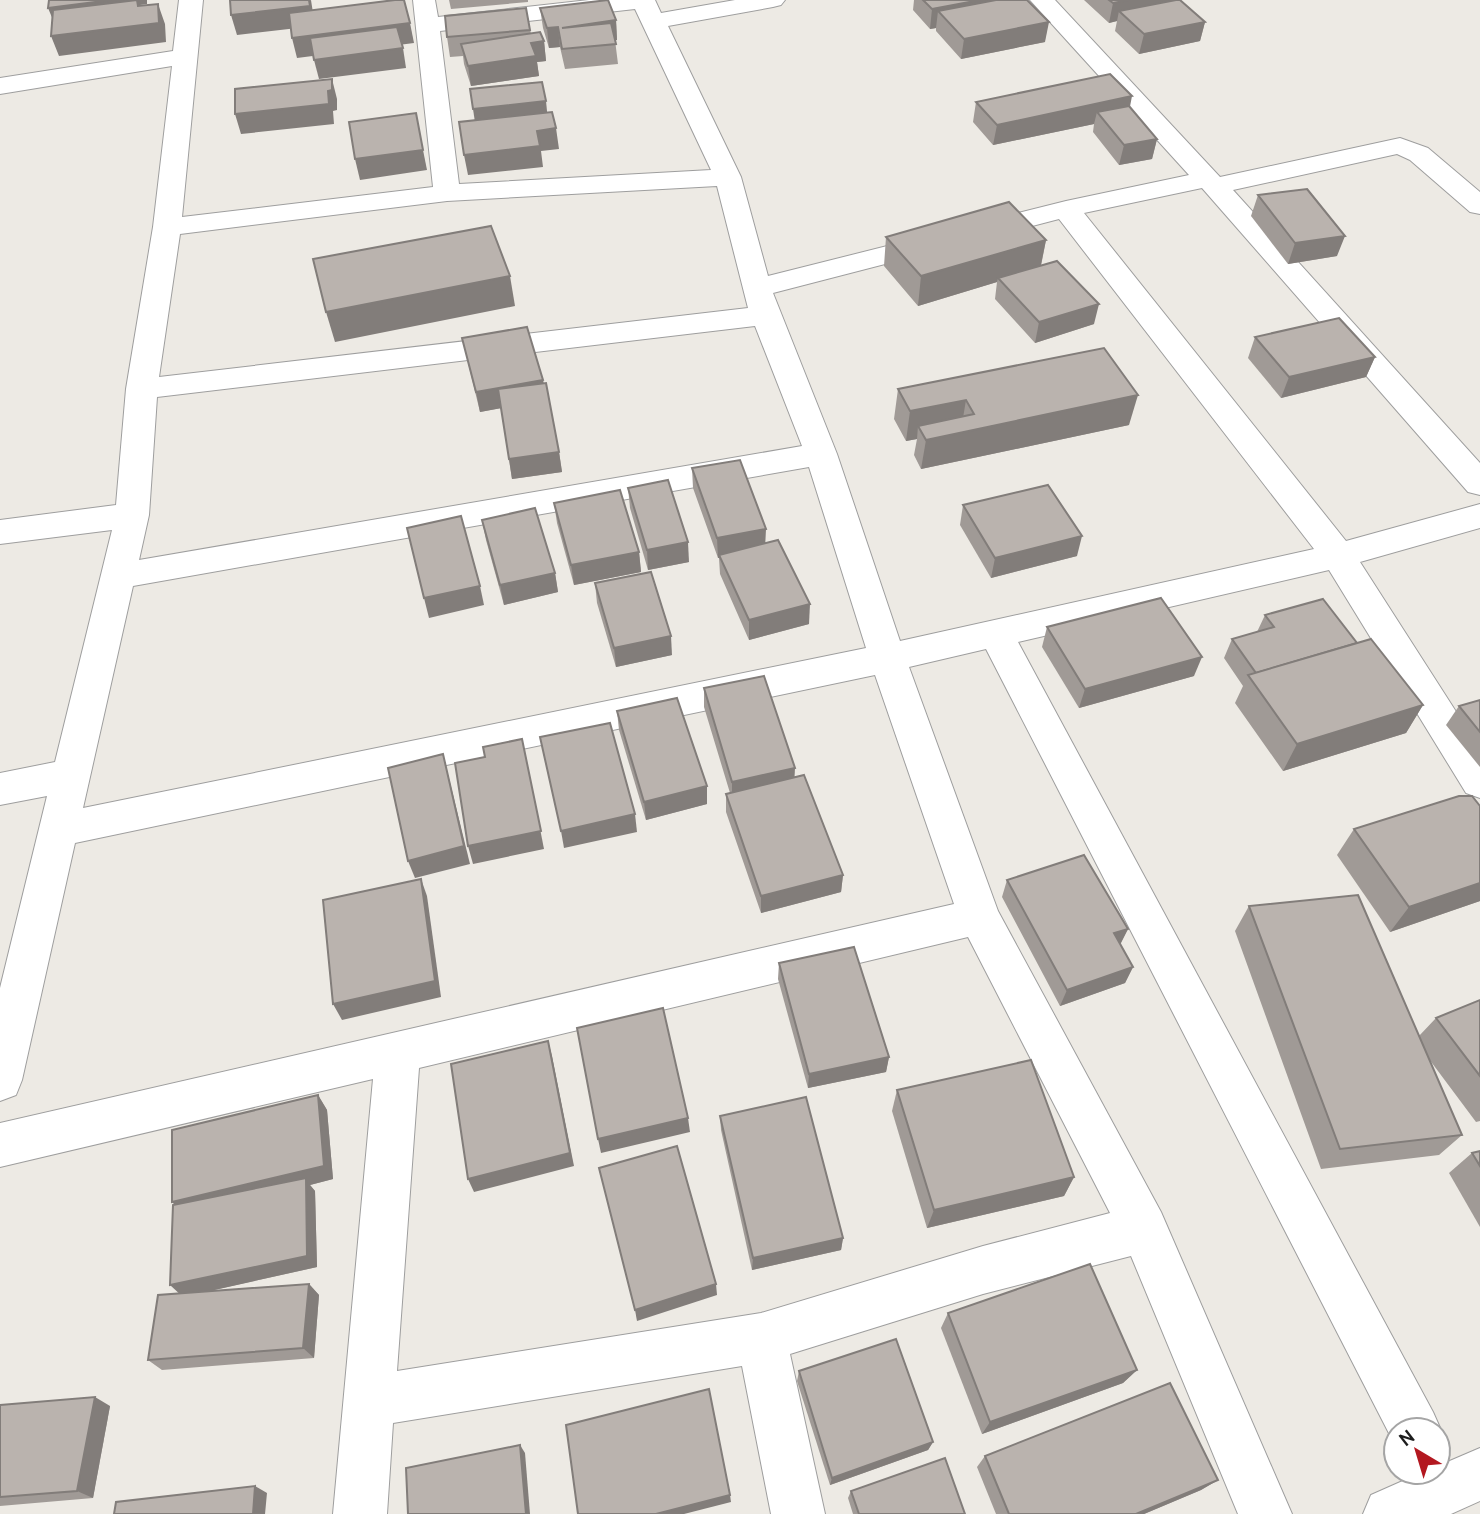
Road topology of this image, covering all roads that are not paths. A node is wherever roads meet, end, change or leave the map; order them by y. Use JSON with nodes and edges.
{"nodes":[{"id":1,"x":191,"y":0,"type":"edge"},
{"id":2,"x":773,"y":0,"type":"edge"},
{"id":3,"x":1042,"y":0,"type":"edge"},
{"id":4,"x":647,"y":8,"type":"edge"},
{"id":5,"x":425,"y":12,"type":"edge"},
{"id":6,"x":185,"y":57,"type":"junction"},
{"id":7,"x":0,"y":86,"type":"edge"},
{"id":8,"x":728,"y":177,"type":"junction"},
{"id":9,"x":1211,"y":183,"type":"junction"},
{"id":10,"x":447,"y":193,"type":"junction"},
{"id":11,"x":1480,"y":206,"type":"edge"},
{"id":12,"x":1066,"y":209,"type":"junction"},
{"id":13,"x":167,"y":227,"type":"junction"},
{"id":14,"x":761,"y":301,"type":"junction"},
{"id":15,"x":142,"y":388,"type":"junction"},
{"id":16,"x":821,"y":454,"type":"junction"},
{"id":17,"x":1480,"y":484,"type":"edge"},
{"id":18,"x":132,"y":515,"type":"junction"},
{"id":19,"x":1480,"y":516,"type":"edge"},
{"id":20,"x":0,"y":533,"type":"edge"},
{"id":21,"x":1338,"y":556,"type":"junction"},
{"id":22,"x":118,"y":576,"type":"junction"},
{"id":23,"x":996,"y":634,"type":"junction"},
{"id":24,"x":887,"y":659,"type":"junction"},
{"id":25,"x":71,"y":775,"type":"junction"},
{"id":26,"x":1480,"y":782,"type":"edge"},
{"id":27,"x":0,"y":789,"type":"edge"},
{"id":28,"x":59,"y":830,"type":"junction"},
{"id":29,"x":979,"y":916,"type":"junction"},
{"id":30,"x":398,"y":1052,"type":"junction"},
{"id":31,"x":0,"y":1080,"type":"edge"},
{"id":32,"x":0,"y":1144,"type":"edge"},
{"id":33,"x":1144,"y":1229,"type":"junction"},
{"id":34,"x":761,"y":1338,"type":"junction"},
{"id":35,"x":369,"y":1401,"type":"junction"},
{"id":36,"x":1408,"y":1416,"type":"edge"},
{"id":37,"x":1455,"y":1479,"type":"edge"},
{"id":38,"x":360,"y":1514,"type":"edge"},
{"id":39,"x":798,"y":1514,"type":"edge"},
{"id":40,"x":1265,"y":1514,"type":"edge"},
{"id":41,"x":1390,"y":1514,"type":"edge"}],
"edges":[{"from":1,"to":6,"type":"street"},
{"from":2,"to":4,"type":"street"},
{"from":3,"to":9,"type":"street"},
{"from":4,"to":5,"type":"street"},
{"from":4,"to":8,"type":"street"},
{"from":5,"to":10,"type":"street"},
{"from":6,"to":7,"type":"street"},
{"from":6,"to":13,"type":"street"},
{"from":8,"to":10,"type":"street"},
{"from":8,"to":14,"type":"street"},
{"from":9,"to":11,"type":"street"},
{"from":9,"to":12,"type":"street"},
{"from":9,"to":17,"type":"street"},
{"from":10,"to":13,"type":"street"},
{"from":12,"to":14,"type":"street"},
{"from":12,"to":21,"type":"street"},
{"from":13,"to":15,"type":"street"},
{"from":14,"to":15,"type":"street"},
{"from":14,"to":16,"type":"street"},
{"from":15,"to":18,"type":"street"},
{"from":16,"to":22,"type":"street"},
{"from":16,"to":24,"type":"street"},
{"from":18,"to":20,"type":"street"},
{"from":18,"to":22,"type":"street"},
{"from":19,"to":21,"type":"street"},
{"from":21,"to":23,"type":"street"},
{"from":21,"to":26,"type":"street"},
{"from":22,"to":25,"type":"street"},
{"from":23,"to":24,"type":"street"},
{"from":23,"to":36,"type":"street"},
{"from":24,"to":28,"type":"street"},
{"from":24,"to":29,"type":"street"},
{"from":25,"to":27,"type":"street"},
{"from":25,"to":28,"type":"street"},
{"from":28,"to":31,"type":"street"},
{"from":29,"to":30,"type":"street"},
{"from":29,"to":33,"type":"street"},
{"from":30,"to":32,"type":"street"},
{"from":30,"to":35,"type":"street"},
{"from":33,"to":34,"type":"street"},
{"from":33,"to":40,"type":"street"},
{"from":34,"to":35,"type":"street"},
{"from":34,"to":39,"type":"street"},
{"from":35,"to":38,"type":"street"},
{"from":37,"to":41,"type":"street"}]}
